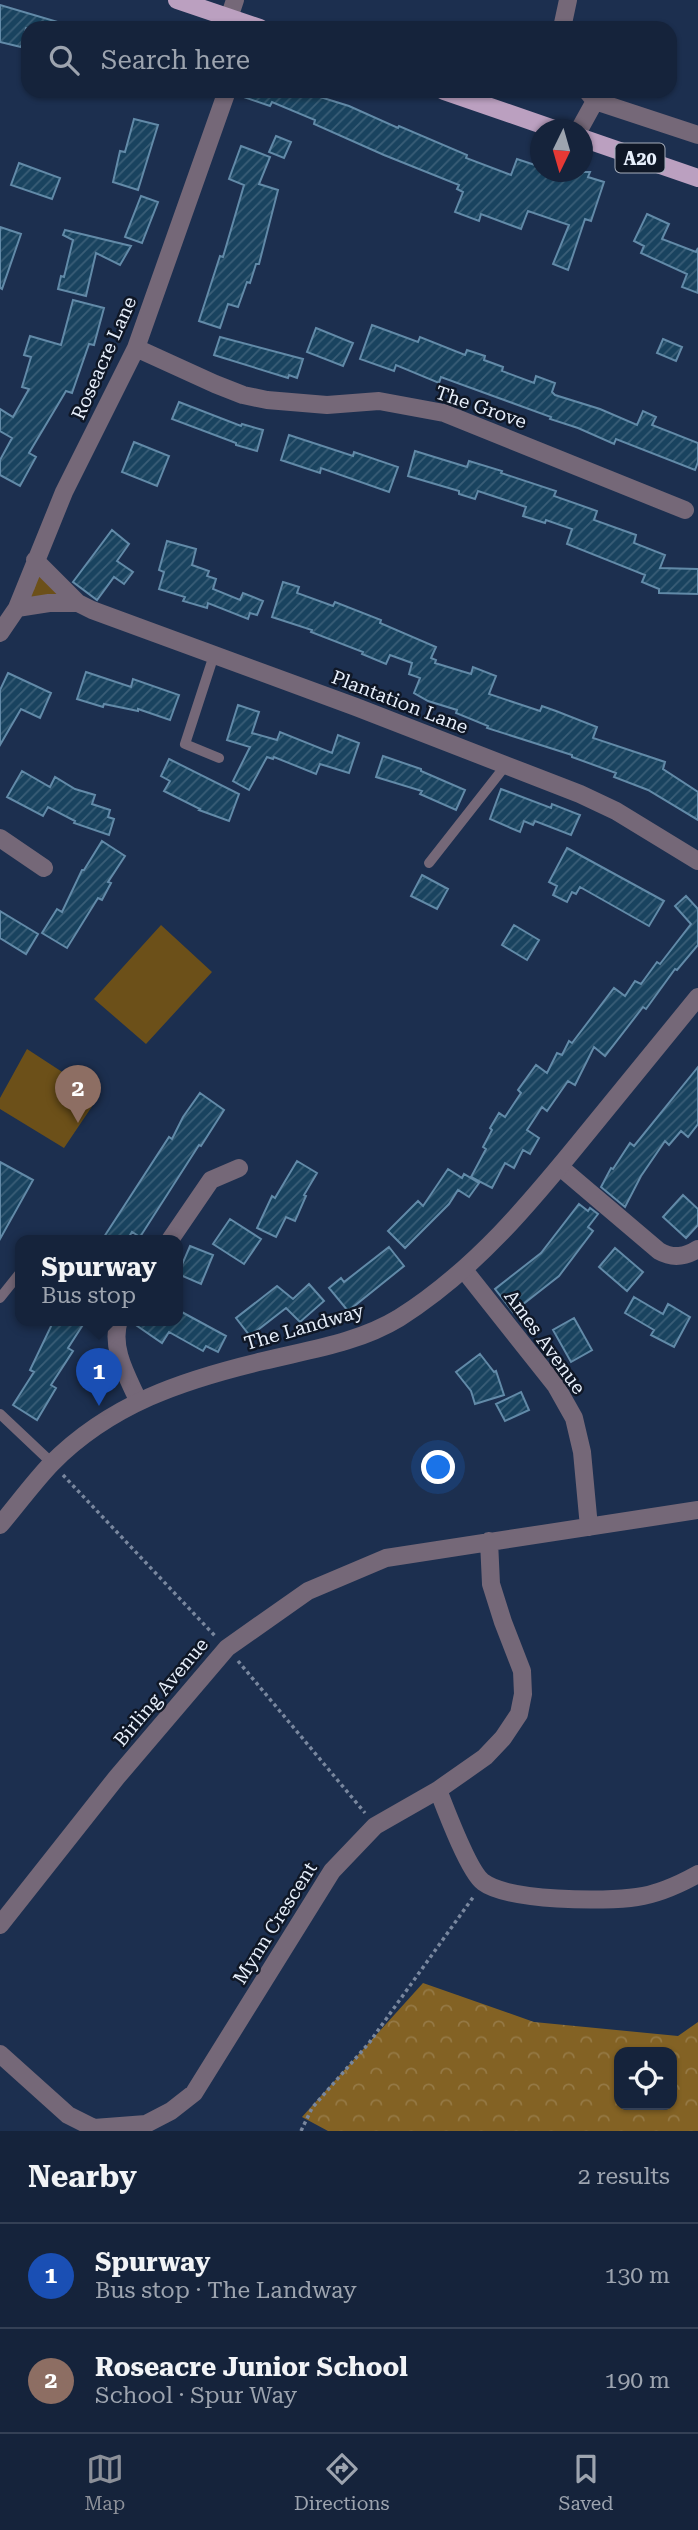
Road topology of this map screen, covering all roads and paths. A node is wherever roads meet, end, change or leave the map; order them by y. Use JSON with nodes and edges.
{"nodes":[{"id":1,"x":177,"y":0,"type":"edge"},
{"id":2,"x":235,"y":0,"type":"edge"},
{"id":3,"x":568,"y":0,"type":"edge"},
{"id":4,"x":229,"y":18,"type":"junction"},
{"id":5,"x":237,"y":21,"type":"edge"},
{"id":6,"x":564,"y":21,"type":"edge"},
{"id":7,"x":224,"y":98,"type":"edge"},
{"id":8,"x":464,"y":98,"type":"edge"},
{"id":9,"x":590,"y":98,"type":"edge"},
{"id":10,"x":596,"y":98,"type":"edge"},
{"id":11,"x":583,"y":119,"type":"edge"},
{"id":12,"x":530,"y":121,"type":"edge"},
{"id":13,"x":698,"y":135,"type":"edge"},
{"id":14,"x":593,"y":141,"type":"edge"},
{"id":15,"x":698,"y":178,"type":"edge"},
{"id":16,"x":135,"y":348,"type":"junction"},
{"id":17,"x":685,"y":510,"type":"dead end"},
{"id":18,"x":35,"y":560,"type":"junction"},
{"id":19,"x":78,"y":603,"type":"junction"},
{"id":20,"x":17,"y":608,"type":"junction"},
{"id":21,"x":0,"y":633,"type":"edge"},
{"id":22,"x":214,"y":655,"type":"junction"},
{"id":23,"x":219,"y":758,"type":"dead end"},
{"id":24,"x":506,"y":765,"type":"junction"},
{"id":25,"x":0,"y":838,"type":"edge"},
{"id":26,"x":698,"y":861,"type":"edge"},
{"id":27,"x":429,"y":863,"type":"dead end"},
{"id":28,"x":44,"y":868,"type":"dead end"},
{"id":29,"x":698,"y":997,"type":"edge"},
{"id":30,"x":560,"y":1167,"type":"junction"},
{"id":31,"x":239,"y":1168,"type":"dead end"},
{"id":32,"x":173,"y":1235,"type":"edge"},
{"id":33,"x":698,"y":1249,"type":"edge"},
{"id":34,"x":464,"y":1270,"type":"junction"},
{"id":35,"x":15,"y":1279,"type":"edge"},
{"id":36,"x":0,"y":1298,"type":"edge"},
{"id":37,"x":117,"y":1326,"type":"edge"},
{"id":38,"x":138,"y":1400,"type":"junction"},
{"id":39,"x":0,"y":1414,"type":"edge"},
{"id":40,"x":52,"y":1463,"type":"junction"},
{"id":41,"x":698,"y":1510,"type":"edge"},
{"id":42,"x":0,"y":1525,"type":"edge"},
{"id":43,"x":589,"y":1527,"type":"junction"},
{"id":44,"x":489,"y":1541,"type":"junction"},
{"id":45,"x":227,"y":1648,"type":"junction"},
{"id":46,"x":438,"y":1790,"type":"junction"},
{"id":47,"x":375,"y":1826,"type":"junction"},
{"id":48,"x":698,"y":1874,"type":"edge"},
{"id":49,"x":482,"y":1882,"type":"junction"},
{"id":50,"x":0,"y":1924,"type":"edge"},
{"id":51,"x":0,"y":2054,"type":"edge"},
{"id":52,"x":93,"y":2129,"type":"edge"},
{"id":53,"x":301,"y":2131,"type":"edge"}],
"edges":[{"from":1,"to":4,"type":"main road"},
{"from":2,"to":4,"type":"street"},
{"from":3,"to":6,"type":"street"},
{"from":4,"to":5,"type":"main road"},
{"from":7,"to":16,"type":"street","name":"Roseacre Lane"},
{"from":8,"to":12,"type":"main road"},
{"from":9,"to":11,"type":"street"},
{"from":10,"to":13,"type":"street"},
{"from":14,"to":15,"type":"main road","number":"A20"},
{"from":16,"to":17,"type":"street","name":"The Grove"},
{"from":16,"to":18,"type":"street","name":"Roseacre Lane"},
{"from":18,"to":19,"type":"street","name":"Plantation Lane"},
{"from":18,"to":20,"type":"street","name":"Roseacre Lane"},
{"from":19,"to":20,"type":"street","name":"Plantation Lane"},
{"from":19,"to":22,"type":"street","name":"Plantation Lane"},
{"from":20,"to":21,"type":"street","name":"Roseacre Lane"},
{"from":22,"to":23,"type":"lane"},
{"from":22,"to":24,"type":"street","name":"Plantation Lane"},
{"from":24,"to":26,"type":"street","name":"Plantation Lane"},
{"from":24,"to":27,"type":"lane"},
{"from":25,"to":28,"type":"street"},
{"from":29,"to":30,"type":"street","name":"The Landway"},
{"from":30,"to":33,"type":"street"},
{"from":30,"to":34,"type":"street","name":"The Landway"},
{"from":31,"to":32,"type":"street"},
{"from":34,"to":38,"type":"street","name":"The Landway"},
{"from":34,"to":43,"type":"street","name":"Ames Avenue"},
{"from":35,"to":36,"type":"lane"},
{"from":37,"to":38,"type":"street"},
{"from":38,"to":40,"type":"street","name":"The Landway"},
{"from":39,"to":40,"type":"lane"},
{"from":40,"to":42,"type":"street","name":"The Landway"},
{"from":40,"to":45,"type":"path"},
{"from":41,"to":43,"type":"street","name":"Birling Avenue"},
{"from":43,"to":44,"type":"street","name":"Birling Avenue"},
{"from":44,"to":45,"type":"street","name":"Birling Avenue"},
{"from":44,"to":46,"type":"street","name":"Mynn Crescent"},
{"from":45,"to":47,"type":"path"},
{"from":45,"to":50,"type":"street","name":"Birling Avenue"},
{"from":46,"to":47,"type":"street","name":"Mynn Crescent"},
{"from":46,"to":49,"type":"street"},
{"from":47,"to":52,"type":"street","name":"Mynn Crescent"},
{"from":48,"to":49,"type":"street"},
{"from":49,"to":53,"type":"path"},
{"from":51,"to":52,"type":"street","name":"Mynn Crescent"}]}
